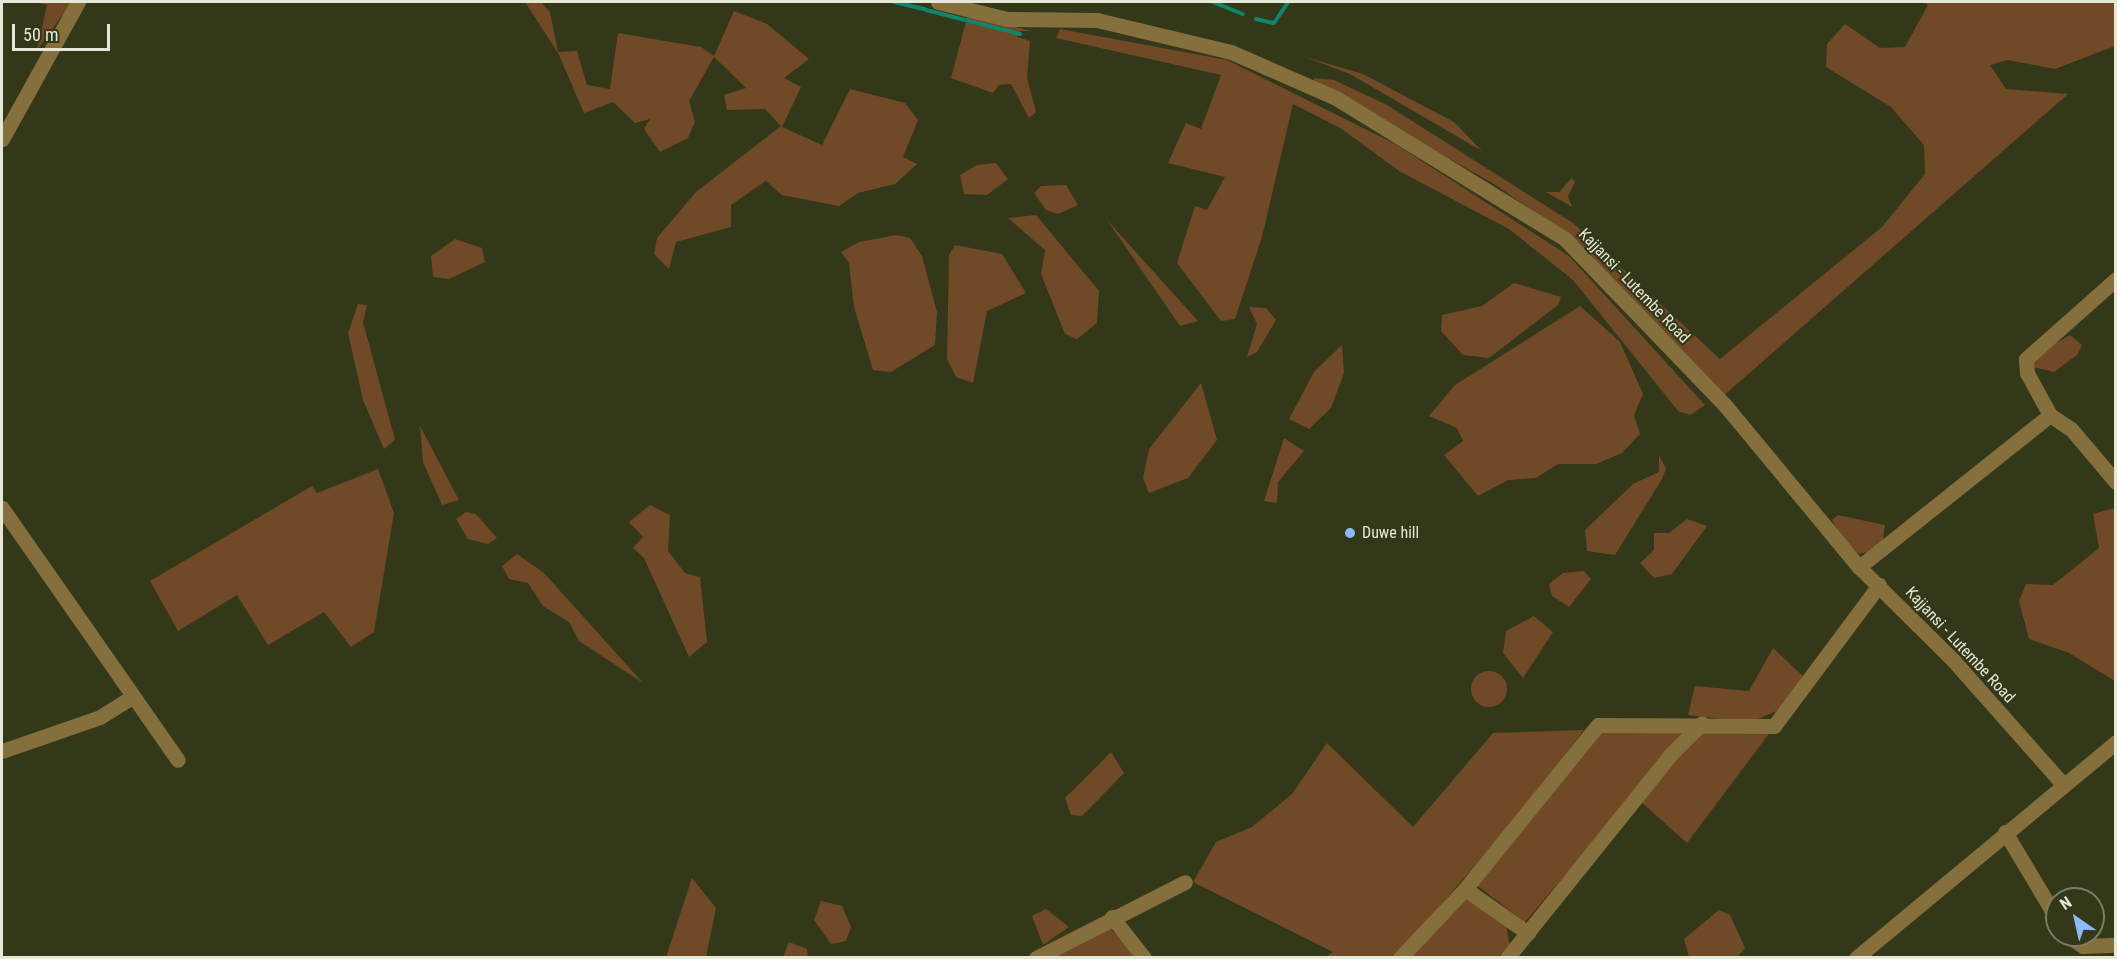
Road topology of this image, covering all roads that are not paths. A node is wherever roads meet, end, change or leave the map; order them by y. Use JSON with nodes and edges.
{"nodes":[{"id":1,"x":78,"y":2,"type":"edge"},
{"id":2,"x":938,"y":2,"type":"edge"},
{"id":3,"x":2,"y":139,"type":"edge"},
{"id":4,"x":2115,"y":279,"type":"edge"},
{"id":5,"x":2050,"y":415,"type":"junction"},
{"id":6,"x":2115,"y":482,"type":"edge"},
{"id":7,"x":2,"y":508,"type":"edge"},
{"id":8,"x":1859,"y":567,"type":"junction"},
{"id":9,"x":1879,"y":585,"type":"junction"},
{"id":10,"x":131,"y":698,"type":"junction"},
{"id":11,"x":1702,"y":723,"type":"junction"},
{"id":12,"x":2115,"y":742,"type":"edge"},
{"id":13,"x":2,"y":751,"type":"edge"},
{"id":14,"x":178,"y":760,"type":"dead end"},
{"id":15,"x":2062,"y":783,"type":"junction"},
{"id":16,"x":2005,"y":832,"type":"junction"},
{"id":17,"x":1185,"y":882,"type":"dead end"},
{"id":18,"x":1465,"y":889,"type":"junction"},
{"id":19,"x":2045,"y":899,"type":"edge"},
{"id":20,"x":1112,"y":917,"type":"junction"},
{"id":21,"x":1528,"y":933,"type":"junction"},
{"id":22,"x":1036,"y":957,"type":"edge"},
{"id":23,"x":1144,"y":957,"type":"edge"},
{"id":24,"x":1400,"y":957,"type":"edge"},
{"id":25,"x":1507,"y":957,"type":"edge"},
{"id":26,"x":1856,"y":957,"type":"edge"}],
"edges":[{"from":1,"to":3,"type":"street"},
{"from":2,"to":8,"type":"street","name":"Kajjansi - Lutembe Road"},
{"from":4,"to":5,"type":"street"},
{"from":5,"to":6,"type":"street"},
{"from":5,"to":8,"type":"street"},
{"from":7,"to":10,"type":"street"},
{"from":8,"to":9,"type":"street","name":"Kajjansi - Lutembe Road"},
{"from":9,"to":11,"type":"street"},
{"from":9,"to":15,"type":"street","name":"Kajjansi - Lutembe Road"},
{"from":10,"to":13,"type":"street"},
{"from":10,"to":14,"type":"street"},
{"from":11,"to":18,"type":"street"},
{"from":11,"to":21,"type":"street"},
{"from":12,"to":15,"type":"street"},
{"from":15,"to":16,"type":"street"},
{"from":16,"to":19,"type":"street"},
{"from":16,"to":26,"type":"street"},
{"from":17,"to":20,"type":"street"},
{"from":18,"to":21,"type":"street"},
{"from":18,"to":24,"type":"street"},
{"from":20,"to":22,"type":"street"},
{"from":20,"to":23,"type":"street"},
{"from":21,"to":25,"type":"street"}]}
